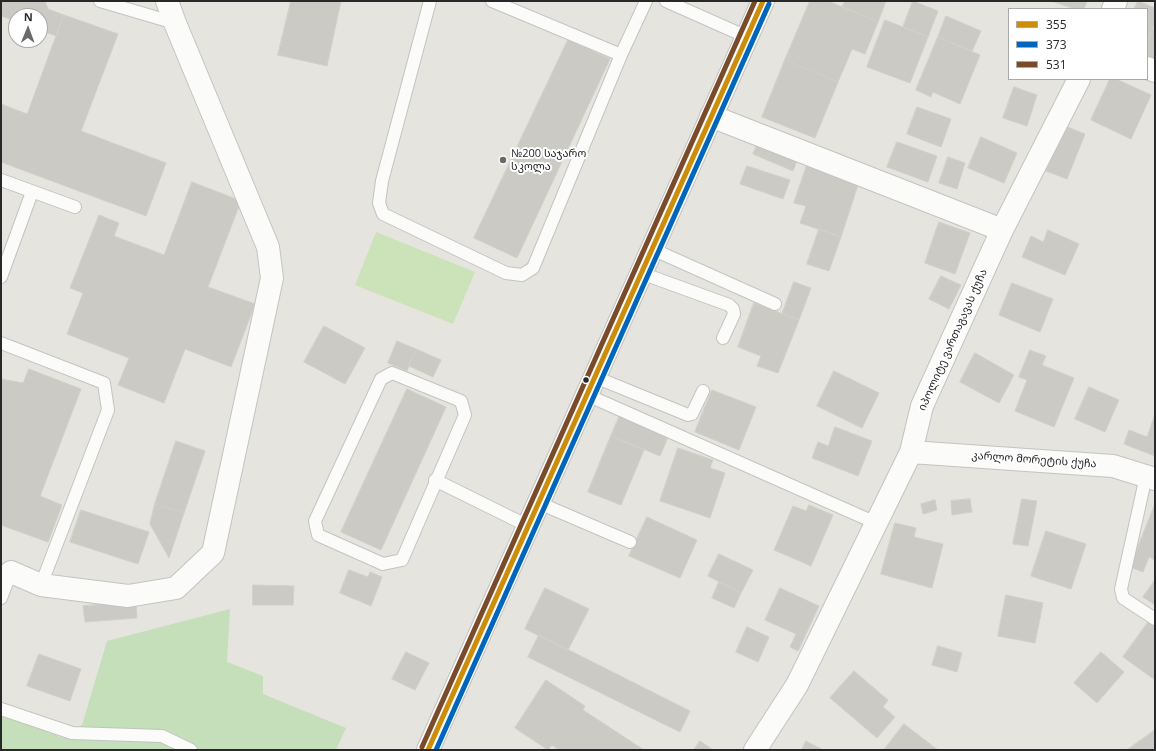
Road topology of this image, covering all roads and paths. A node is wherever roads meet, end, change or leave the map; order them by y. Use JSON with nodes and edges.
{"nodes":[{"id":1,"x":100,"y":1,"type":"edge"},
{"id":2,"x":167,"y":1,"type":"edge"},
{"id":3,"x":430,"y":1,"type":"edge"},
{"id":4,"x":492,"y":1,"type":"edge"},
{"id":5,"x":646,"y":1,"type":"edge"},
{"id":6,"x":666,"y":1,"type":"edge"},
{"id":7,"x":762,"y":1,"type":"edge"},
{"id":8,"x":513,"y":5,"type":"edge"},
{"id":9,"x":175,"y":23,"type":"junction"},
{"id":10,"x":747,"y":37,"type":"junction"},
{"id":11,"x":621,"y":56,"type":"junction"},
{"id":12,"x":1078,"y":80,"type":"edge"},
{"id":13,"x":711,"y":116,"type":"junction"},
{"id":14,"x":1,"y":180,"type":"edge"},
{"id":15,"x":32,"y":192,"type":"junction"},
{"id":16,"x":74,"y":208,"type":"dead end"},
{"id":17,"x":1002,"y":230,"type":"junction"},
{"id":18,"x":652,"y":248,"type":"junction"},
{"id":19,"x":641,"y":273,"type":"junction"},
{"id":20,"x":1,"y":277,"type":"edge"},
{"id":21,"x":775,"y":304,"type":"dead end"},
{"id":22,"x":723,"y":338,"type":"dead end"},
{"id":23,"x":1,"y":343,"type":"edge"},
{"id":24,"x":591,"y":386,"type":"junction"},
{"id":25,"x":703,"y":391,"type":"dead end"},
{"id":26,"x":911,"y":452,"type":"junction"},
{"id":27,"x":1151,"y":478,"type":"edge"},
{"id":28,"x":435,"y":480,"type":"junction"},
{"id":29,"x":539,"y":503,"type":"junction"},
{"id":30,"x":876,"y":523,"type":"junction"},
{"id":31,"x":528,"y":526,"type":"junction"},
{"id":32,"x":630,"y":542,"type":"dead end"},
{"id":33,"x":6,"y":570,"type":"edge"},
{"id":34,"x":41,"y":585,"type":"junction"},
{"id":35,"x":1,"y":598,"type":"edge"},
{"id":36,"x":1155,"y":619,"type":"edge"},
{"id":37,"x":1,"y":709,"type":"edge"},
{"id":38,"x":191,"y":750,"type":"edge"},
{"id":39,"x":428,"y":750,"type":"edge"},
{"id":40,"x":755,"y":750,"type":"edge"}],
"edges":[{"from":1,"to":9,"type":"lane"},
{"from":2,"to":9,"type":"street"},
{"from":3,"to":11,"type":"lane"},
{"from":4,"to":8,"type":"lane"},
{"from":5,"to":11,"type":"lane"},
{"from":6,"to":10,"type":"lane"},
{"from":7,"to":10,"type":"street"},
{"from":8,"to":11,"type":"lane"},
{"from":9,"to":34,"type":"street"},
{"from":10,"to":13,"type":"street"},
{"from":12,"to":17,"type":"street","name":"იპოლიტე ვართაგავას ქუჩა"},
{"from":13,"to":17,"type":"street"},
{"from":13,"to":18,"type":"street"},
{"from":14,"to":15,"type":"lane"},
{"from":15,"to":16,"type":"lane"},
{"from":15,"to":20,"type":"lane"},
{"from":17,"to":26,"type":"street","name":"იპოლიტე ვართაგავას ქუჩა"},
{"from":18,"to":19,"type":"street"},
{"from":18,"to":21,"type":"lane"},
{"from":19,"to":22,"type":"lane"},
{"from":19,"to":24,"type":"street"},
{"from":23,"to":34,"type":"lane"},
{"from":24,"to":25,"type":"lane"},
{"from":24,"to":29,"type":"street"},
{"from":24,"to":30,"type":"lane"},
{"from":26,"to":27,"type":"street","name":"კარლო მორეტის ქუჩა"},
{"from":26,"to":30,"type":"street","name":"იპოლიტე ვართაგავას ქუჩა"},
{"from":27,"to":36,"type":"lane"},
{"from":28,"to":28,"type":"lane"},
{"from":28,"to":31,"type":"lane"},
{"from":29,"to":31,"type":"street"},
{"from":29,"to":32,"type":"lane"},
{"from":30,"to":40,"type":"street","name":"იპოლიტე ვართაგავას ქუჩა"},
{"from":31,"to":39,"type":"street"},
{"from":33,"to":34,"type":"street"},
{"from":33,"to":35,"type":"lane"},
{"from":37,"to":38,"type":"lane"}]}
